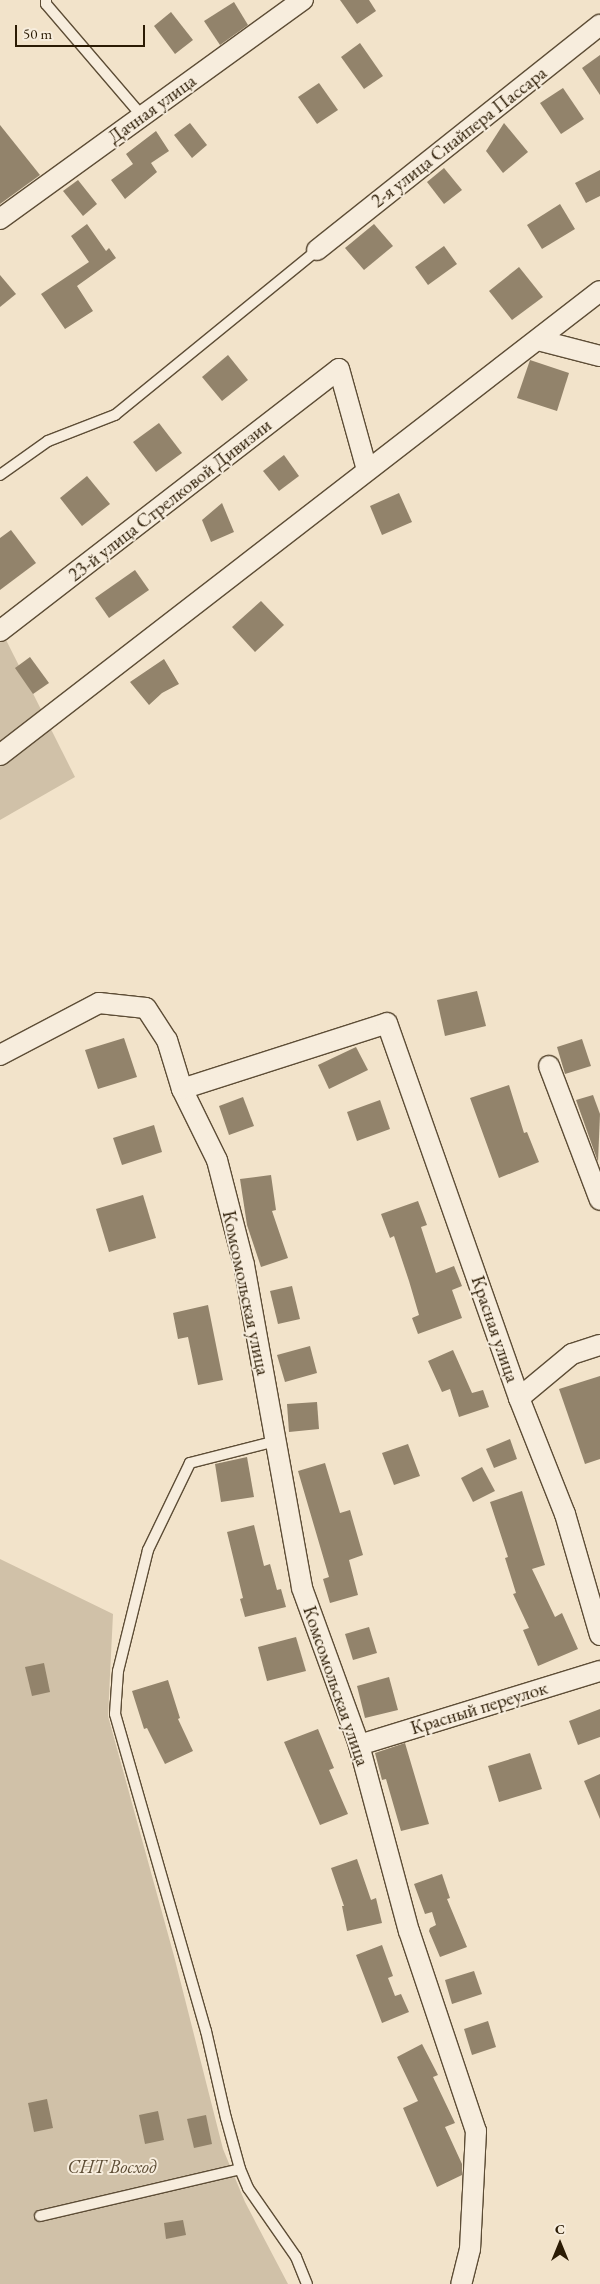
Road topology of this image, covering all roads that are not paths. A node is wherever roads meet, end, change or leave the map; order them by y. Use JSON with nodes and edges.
{"nodes":[{"id":1,"x":46,"y":0,"type":"edge"},
{"id":2,"x":303,"y":0,"type":"edge"},
{"id":3,"x":600,"y":25,"type":"edge"},
{"id":4,"x":142,"y":116,"type":"junction"},
{"id":5,"x":0,"y":219,"type":"edge"},
{"id":6,"x":317,"y":250,"type":"joint"},
{"id":7,"x":600,"y":291,"type":"edge"},
{"id":8,"x":538,"y":340,"type":"junction"},
{"id":9,"x":600,"y":356,"type":"edge"},
{"id":10,"x":367,"y":470,"type":"junction"},
{"id":11,"x":0,"y":475,"type":"edge"},
{"id":12,"x":0,"y":631,"type":"edge"},
{"id":13,"x":0,"y":755,"type":"edge"},
{"id":14,"x":0,"y":1055,"type":"edge"},
{"id":15,"x":549,"y":1066,"type":"dead end"},
{"id":16,"x":182,"y":1089,"type":"junction"},
{"id":17,"x":600,"y":1200,"type":"edge"},
{"id":18,"x":600,"y":1345,"type":"edge"},
{"id":19,"x":519,"y":1398,"type":"junction"},
{"id":20,"x":276,"y":1442,"type":"junction"},
{"id":21,"x":599,"y":1631,"type":"edge"},
{"id":22,"x":600,"y":1671,"type":"edge"},
{"id":23,"x":359,"y":1744,"type":"junction"},
{"id":24,"x":240,"y":2169,"type":"junction"},
{"id":25,"x":40,"y":2216,"type":"dead end"},
{"id":26,"x":307,"y":2284,"type":"edge"},
{"id":27,"x":462,"y":2284,"type":"edge"}],
"edges":[{"from":1,"to":4,"type":"lane"},
{"from":2,"to":4,"type":"street","name":"Дачная улица"},
{"from":3,"to":6,"type":"street","name":"2-я улица Снайпера Пассара"},
{"from":4,"to":5,"type":"street","name":"Дачная улица"},
{"from":6,"to":11,"type":"lane"},
{"from":7,"to":8,"type":"street"},
{"from":8,"to":9,"type":"street"},
{"from":8,"to":10,"type":"street"},
{"from":10,"to":12,"type":"street","name":"23-й улица Стрелковой Дивизии"},
{"from":10,"to":13,"type":"street"},
{"from":14,"to":16,"type":"street","name":"Комсомольская улица"},
{"from":15,"to":17,"type":"street"},
{"from":16,"to":19,"type":"street","name":"Красная улица"},
{"from":16,"to":20,"type":"street","name":"Комсомольская улица"},
{"from":18,"to":19,"type":"street"},
{"from":19,"to":21,"type":"street","name":"Красная улица"},
{"from":20,"to":23,"type":"street","name":"Комсомольская улица"},
{"from":20,"to":24,"type":"lane"},
{"from":22,"to":23,"type":"street","name":"Красный переулок"},
{"from":23,"to":27,"type":"street","name":"Комсомольская улица"},
{"from":24,"to":25,"type":"lane"},
{"from":24,"to":26,"type":"lane"}]}
